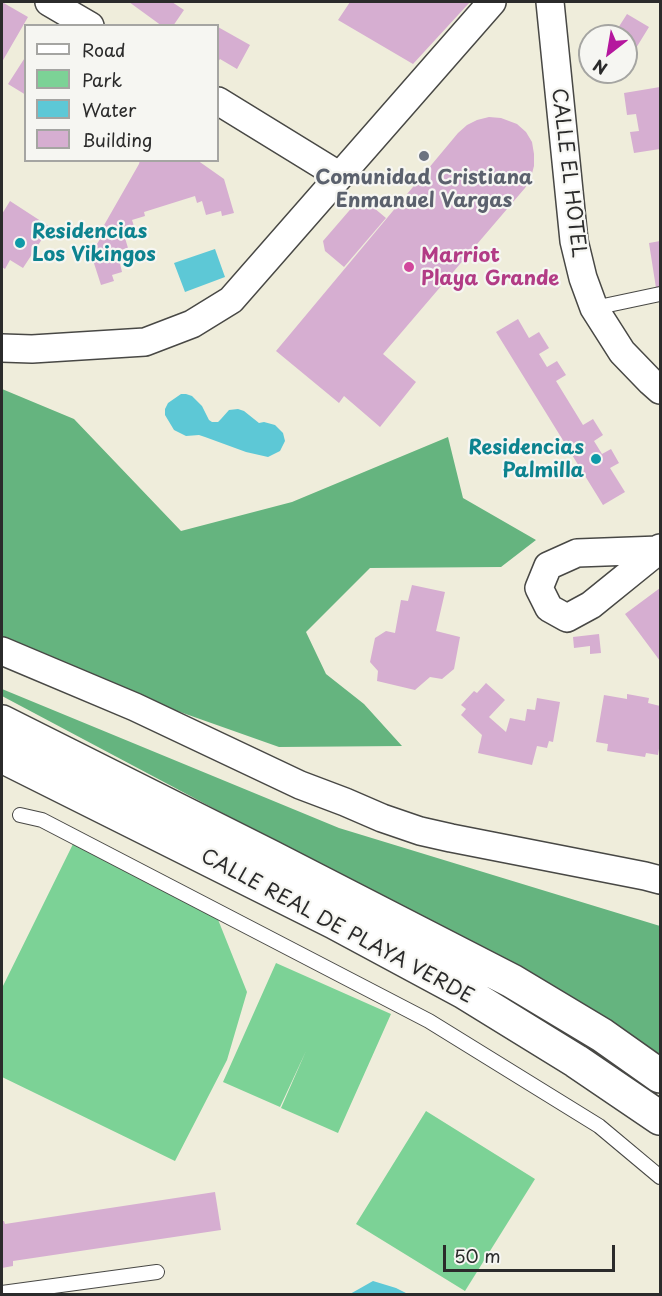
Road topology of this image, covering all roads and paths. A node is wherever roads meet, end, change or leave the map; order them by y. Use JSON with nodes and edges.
{"nodes":[{"id":1,"x":49,"y":2,"type":"edge"},
{"id":2,"x":492,"y":2,"type":"edge"},
{"id":3,"x":550,"y":2,"type":"edge"},
{"id":4,"x":87,"y":24,"type":"edge"},
{"id":5,"x":219,"y":102,"type":"edge"},
{"id":6,"x":340,"y":176,"type":"junction"},
{"id":7,"x":660,"y":294,"type":"edge"},
{"id":8,"x":594,"y":308,"type":"junction"},
{"id":9,"x":2,"y":348,"type":"edge"},
{"id":10,"x":660,"y":390,"type":"edge"},
{"id":11,"x":2,"y":651,"type":"edge"},
{"id":12,"x":2,"y":722,"type":"edge"},
{"id":13,"x":2,"y":756,"type":"edge"},
{"id":14,"x":97,"y":786,"type":"junction"},
{"id":15,"x":20,"y":815,"type":"dead end"},
{"id":16,"x":660,"y":880,"type":"edge"},
{"id":17,"x":471,"y":978,"type":"junction"},
{"id":18,"x":596,"y":1032,"type":"junction"},
{"id":19,"x":576,"y":1061,"type":"junction"},
{"id":20,"x":660,"y":1076,"type":"edge"},
{"id":21,"x":660,"y":1118,"type":"edge"},
{"id":22,"x":660,"y":1177,"type":"edge"},
{"id":23,"x":157,"y":1272,"type":"dead end"},
{"id":24,"x":2,"y":1293,"type":"edge"}],
"edges":[{"from":1,"to":4,"type":"street"},
{"from":2,"to":6,"type":"street"},
{"from":3,"to":8,"type":"street","name":"CALLE EL HOTEL"},
{"from":5,"to":6,"type":"street"},
{"from":6,"to":9,"type":"street"},
{"from":7,"to":8,"type":"lane"},
{"from":8,"to":10,"type":"street","name":"CALLE EL HOTEL"},
{"from":11,"to":16,"type":"street"},
{"from":12,"to":14,"type":"street","name":"CALLE REAL DE PLAYA VERDE"},
{"from":13,"to":14,"type":"street","name":"CALLE REAL DE PLAYA VERDE"},
{"from":14,"to":17,"type":"street","name":"CALLE REAL DE PLAYA VERDE"},
{"from":15,"to":22,"type":"lane"},
{"from":17,"to":18,"type":"street","name":"CALLE REAL DE PLAYA VERDE"},
{"from":17,"to":19,"type":"street","name":"CALLE REAL DE PLAYA VERDE"},
{"from":18,"to":19,"type":"street"},
{"from":18,"to":20,"type":"street","name":"CALLE REAL DE PLAYA VERDE"},
{"from":19,"to":21,"type":"street","name":"CALLE REAL DE PLAYA VERDE"},
{"from":23,"to":24,"type":"lane"}]}
